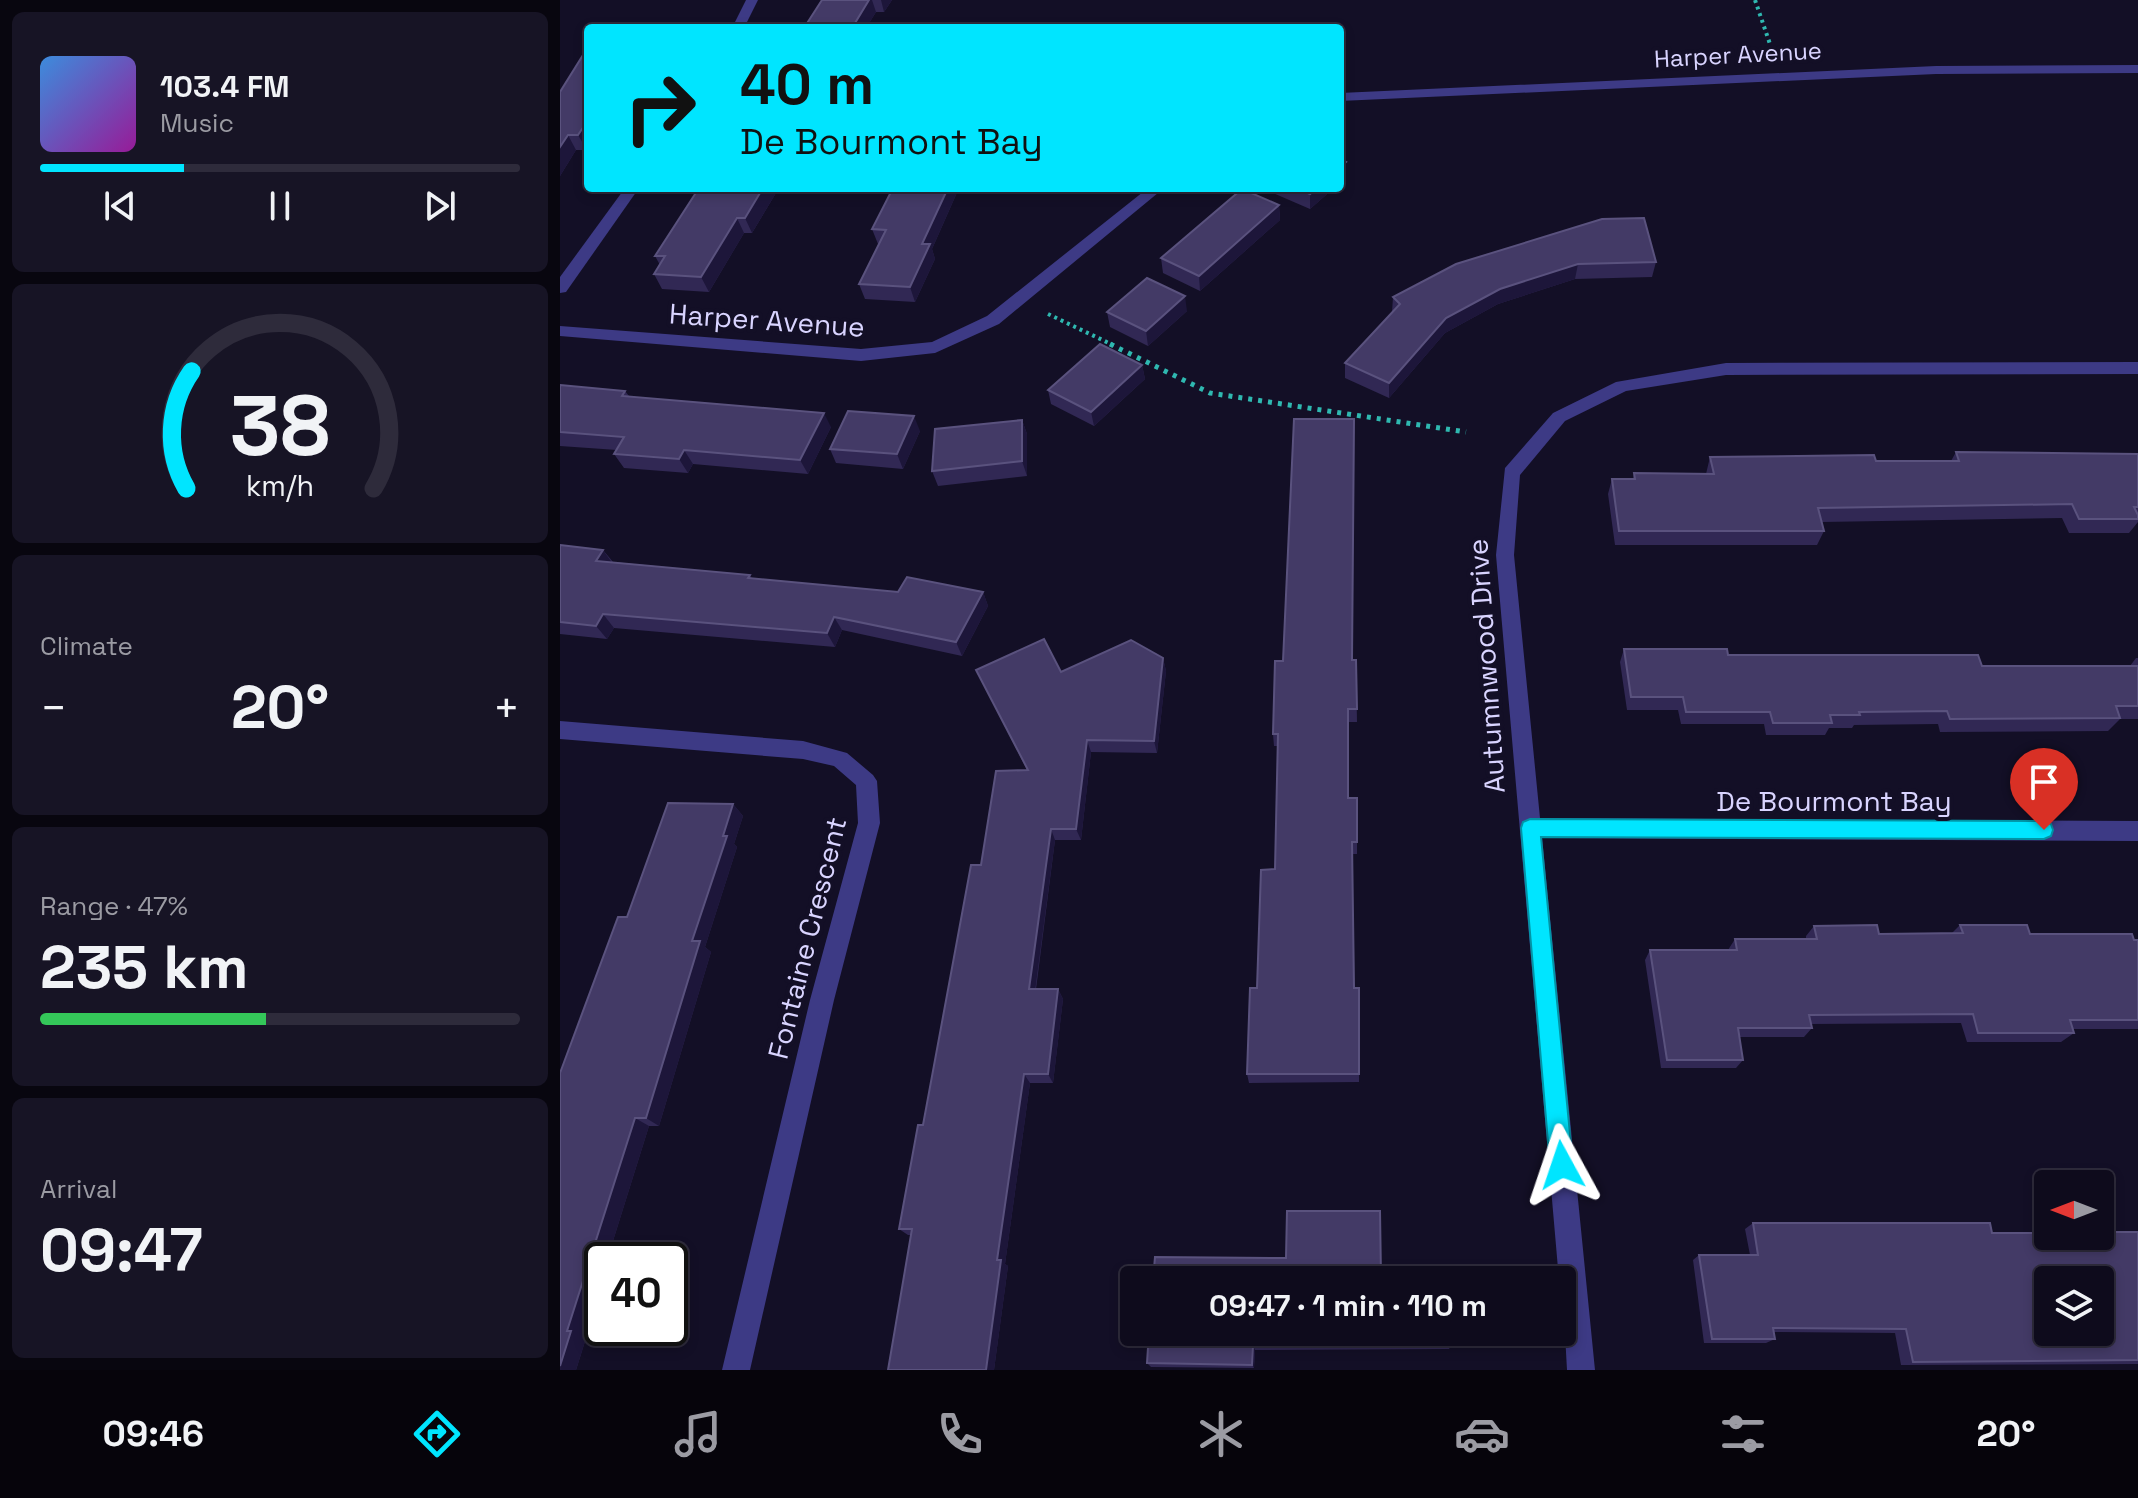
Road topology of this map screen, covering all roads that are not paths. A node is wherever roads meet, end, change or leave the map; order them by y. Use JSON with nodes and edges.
{"nodes":[{"id":1,"x":752,"y":0,"type":"edge"},
{"id":2,"x":740,"y":24,"type":"edge"},
{"id":3,"x":2138,"y":69,"type":"edge"},
{"id":4,"x":1344,"y":97,"type":"edge"},
{"id":5,"x":629,"y":192,"type":"edge"},
{"id":6,"x":1152,"y":192,"type":"edge"},
{"id":7,"x":560,"y":288,"type":"edge"},
{"id":8,"x":560,"y":331,"type":"edge"},
{"id":9,"x":2138,"y":368,"type":"edge"},
{"id":10,"x":560,"y":730,"type":"edge"},
{"id":11,"x":1530,"y":828,"type":"junction"},
{"id":12,"x":2138,"y":831,"type":"edge"},
{"id":13,"x":736,"y":1370,"type":"edge"},
{"id":14,"x":1581,"y":1370,"type":"edge"}],
"edges":[{"from":1,"to":2,"type":"street"},
{"from":3,"to":4,"type":"street","name":"Harper Avenue"},
{"from":5,"to":7,"type":"street"},
{"from":6,"to":8,"type":"street","name":"Harper Avenue"},
{"from":9,"to":11,"type":"street","name":"Autumnwood Drive"},
{"from":10,"to":13,"type":"street","name":"Fontaine Crescent"},
{"from":11,"to":12,"type":"street","name":"De Bourmont Bay"},
{"from":11,"to":14,"type":"street","name":"Autumnwood Drive"}]}
